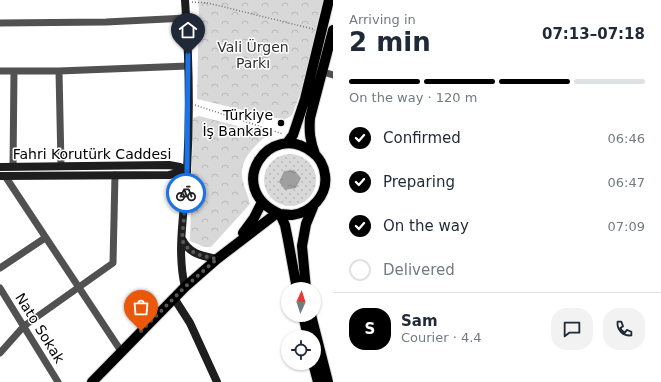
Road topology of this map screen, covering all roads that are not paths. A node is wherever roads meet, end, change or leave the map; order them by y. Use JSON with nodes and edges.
{"nodes":[{"id":1,"x":329,"y":0,"type":"edge"},
{"id":2,"x":185,"y":1,"type":"edge"},
{"id":3,"x":187,"y":18,"type":"junction"},
{"id":4,"x":0,"y":23,"type":"edge"},
{"id":5,"x":333,"y":30,"type":"edge"},
{"id":6,"x":188,"y":66,"type":"junction"},
{"id":7,"x":0,"y":71,"type":"edge"},
{"id":8,"x":14,"y":71,"type":"junction"},
{"id":9,"x":59,"y":71,"type":"junction"},
{"id":10,"x":323,"y":72,"type":"junction"},
{"id":11,"x":333,"y":75,"type":"edge"},
{"id":12,"x":289,"y":140,"type":"junction"},
{"id":13,"x":315,"y":154,"type":"junction"},
{"id":14,"x":0,"y":166,"type":"edge"},
{"id":15,"x":13,"y":166,"type":"junction"},
{"id":16,"x":60,"y":166,"type":"junction"},
{"id":17,"x":187,"y":171,"type":"junction"},
{"id":18,"x":115,"y":175,"type":"junction"},
{"id":19,"x":2,"y":176,"type":"edge"},
{"id":20,"x":262,"y":202,"type":"junction"},
{"id":21,"x":313,"y":206,"type":"junction"},
{"id":22,"x":278,"y":213,"type":"junction"},
{"id":23,"x":45,"y":238,"type":"junction"},
{"id":24,"x":182,"y":240,"type":"junction"},
{"id":25,"x":232,"y":247,"type":"junction"},
{"id":26,"x":217,"y":259,"type":"junction"},
{"id":27,"x":0,"y":268,"type":"edge"},
{"id":28,"x":296,"y":282,"type":"edge"},
{"id":29,"x":305,"y":282,"type":"edge"},
{"id":30,"x":185,"y":287,"type":"junction"},
{"id":31,"x":0,"y":288,"type":"edge"},
{"id":32,"x":80,"y":288,"type":"junction"},
{"id":33,"x":174,"y":298,"type":"junction"},
{"id":34,"x":313,"y":322,"type":"edge"},
{"id":35,"x":24,"y":326,"type":"junction"},
{"id":36,"x":121,"y":351,"type":"junction"},
{"id":37,"x":0,"y":353,"type":"edge"},
{"id":38,"x":315,"y":370,"type":"edge"},
{"id":39,"x":58,"y":382,"type":"edge"},
{"id":40,"x":92,"y":382,"type":"edge"},
{"id":41,"x":217,"y":382,"type":"edge"},
{"id":42,"x":318,"y":382,"type":"edge"},
{"id":43,"x":328,"y":382,"type":"edge"}],
"edges":[{"from":1,"to":12,"type":"main road"},
{"from":2,"to":3,"type":"street"},
{"from":3,"to":4,"type":"street"},
{"from":3,"to":6,"type":"street"},
{"from":5,"to":10,"type":"main road"},
{"from":6,"to":9,"type":"street"},
{"from":6,"to":17,"type":"street"},
{"from":7,"to":8,"type":"street"},
{"from":8,"to":9,"type":"street"},
{"from":8,"to":15,"type":"street"},
{"from":9,"to":16,"type":"street"},
{"from":10,"to":11,"type":"street"},
{"from":10,"to":13,"type":"main road"},
{"from":12,"to":13,"type":"main road"},
{"from":12,"to":20,"type":"main road"},
{"from":13,"to":21,"type":"main road"},
{"from":14,"to":15,"type":"street","name":"Fahri Korutürk Caddesi"},
{"from":15,"to":16,"type":"street","name":"Fahri Korutürk Caddesi"},
{"from":16,"to":17,"type":"street","name":"Fahri Korutürk Caddesi"},
{"from":17,"to":18,"type":"street","name":"Fahri Korutürk Caddesi"},
{"from":17,"to":24,"type":"street"},
{"from":18,"to":19,"type":"street","name":"Fahri Korutürk Caddesi"},
{"from":18,"to":32,"type":"street"},
{"from":19,"to":23,"type":"street"},
{"from":20,"to":22,"type":"main road"},
{"from":20,"to":25,"type":"main road"},
{"from":21,"to":22,"type":"main road"},
{"from":21,"to":29,"type":"main road"},
{"from":22,"to":25,"type":"main road"},
{"from":22,"to":28,"type":"main road"},
{"from":23,"to":27,"type":"street"},
{"from":23,"to":32,"type":"street"},
{"from":24,"to":26,"type":"street"},
{"from":24,"to":30,"type":"street"},
{"from":25,"to":26,"type":"main road"},
{"from":26,"to":30,"type":"main road"},
{"from":30,"to":33,"type":"main road"},
{"from":31,"to":35,"type":"street","name":"Nato Sokak"},
{"from":32,"to":35,"type":"street"},
{"from":32,"to":36,"type":"street"},
{"from":33,"to":36,"type":"main road"},
{"from":33,"to":41,"type":"street"},
{"from":34,"to":43,"type":"main road"},
{"from":35,"to":37,"type":"street"},
{"from":35,"to":39,"type":"street","name":"Nato Sokak"},
{"from":36,"to":40,"type":"main road"},
{"from":38,"to":42,"type":"main road"}]}
